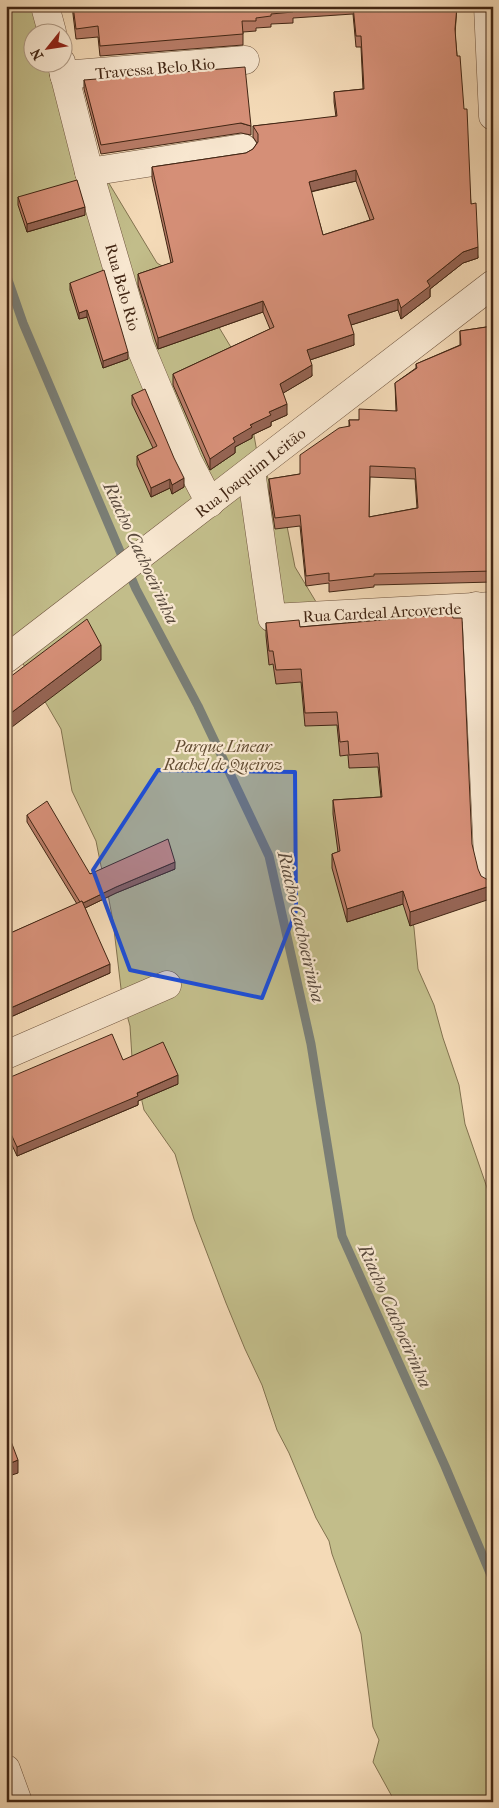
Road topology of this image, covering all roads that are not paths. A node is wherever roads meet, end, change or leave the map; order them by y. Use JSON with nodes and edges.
{"nodes":[{"id":1,"x":45,"y":6,"type":"edge"},
{"id":2,"x":488,"y":6,"type":"edge"},
{"id":3,"x":49,"y":22,"type":"edge"},
{"id":4,"x":245,"y":60,"type":"dead end"},
{"id":5,"x":72,"y":69,"type":"edge"},
{"id":6,"x":63,"y":72,"type":"edge"},
{"id":7,"x":493,"y":116,"type":"edge"},
{"id":8,"x":243,"y":148,"type":"dead end"},
{"id":9,"x":89,"y":172,"type":"junction"},
{"id":10,"x":493,"y":284,"type":"edge"},
{"id":11,"x":251,"y":471,"type":"junction"},
{"id":12,"x":210,"y":503,"type":"junction"},
{"id":13,"x":484,"y":606,"type":"edge"},
{"id":14,"x":6,"y":659,"type":"edge"},
{"id":15,"x":493,"y":879,"type":"edge"},
{"id":16,"x":167,"y":985,"type":"dead end"},
{"id":17,"x":6,"y":1055,"type":"edge"},
{"id":18,"x":6,"y":1769,"type":"edge"},
{"id":19,"x":18,"y":1802,"type":"edge"}],
"edges":[{"from":1,"to":3,"type":"street"},
{"from":2,"to":7,"type":"street"},
{"from":4,"to":5,"type":"street","name":"Travessa Belo Rio"},
{"from":6,"to":9,"type":"street","name":"Rua Belo Rio"},
{"from":8,"to":9,"type":"street"},
{"from":9,"to":12,"type":"street","name":"Rua Belo Rio"},
{"from":10,"to":11,"type":"street","name":"Rua Joaquim Leitão"},
{"from":11,"to":12,"type":"street","name":"Rua Joaquim Leitão"},
{"from":11,"to":13,"type":"street","name":"Rua Cardeal Arcoverde"},
{"from":12,"to":14,"type":"street","name":"Rua Joaquim Leitão"},
{"from":13,"to":15,"type":"street"},
{"from":16,"to":17,"type":"street"},
{"from":18,"to":19,"type":"street"}]}
